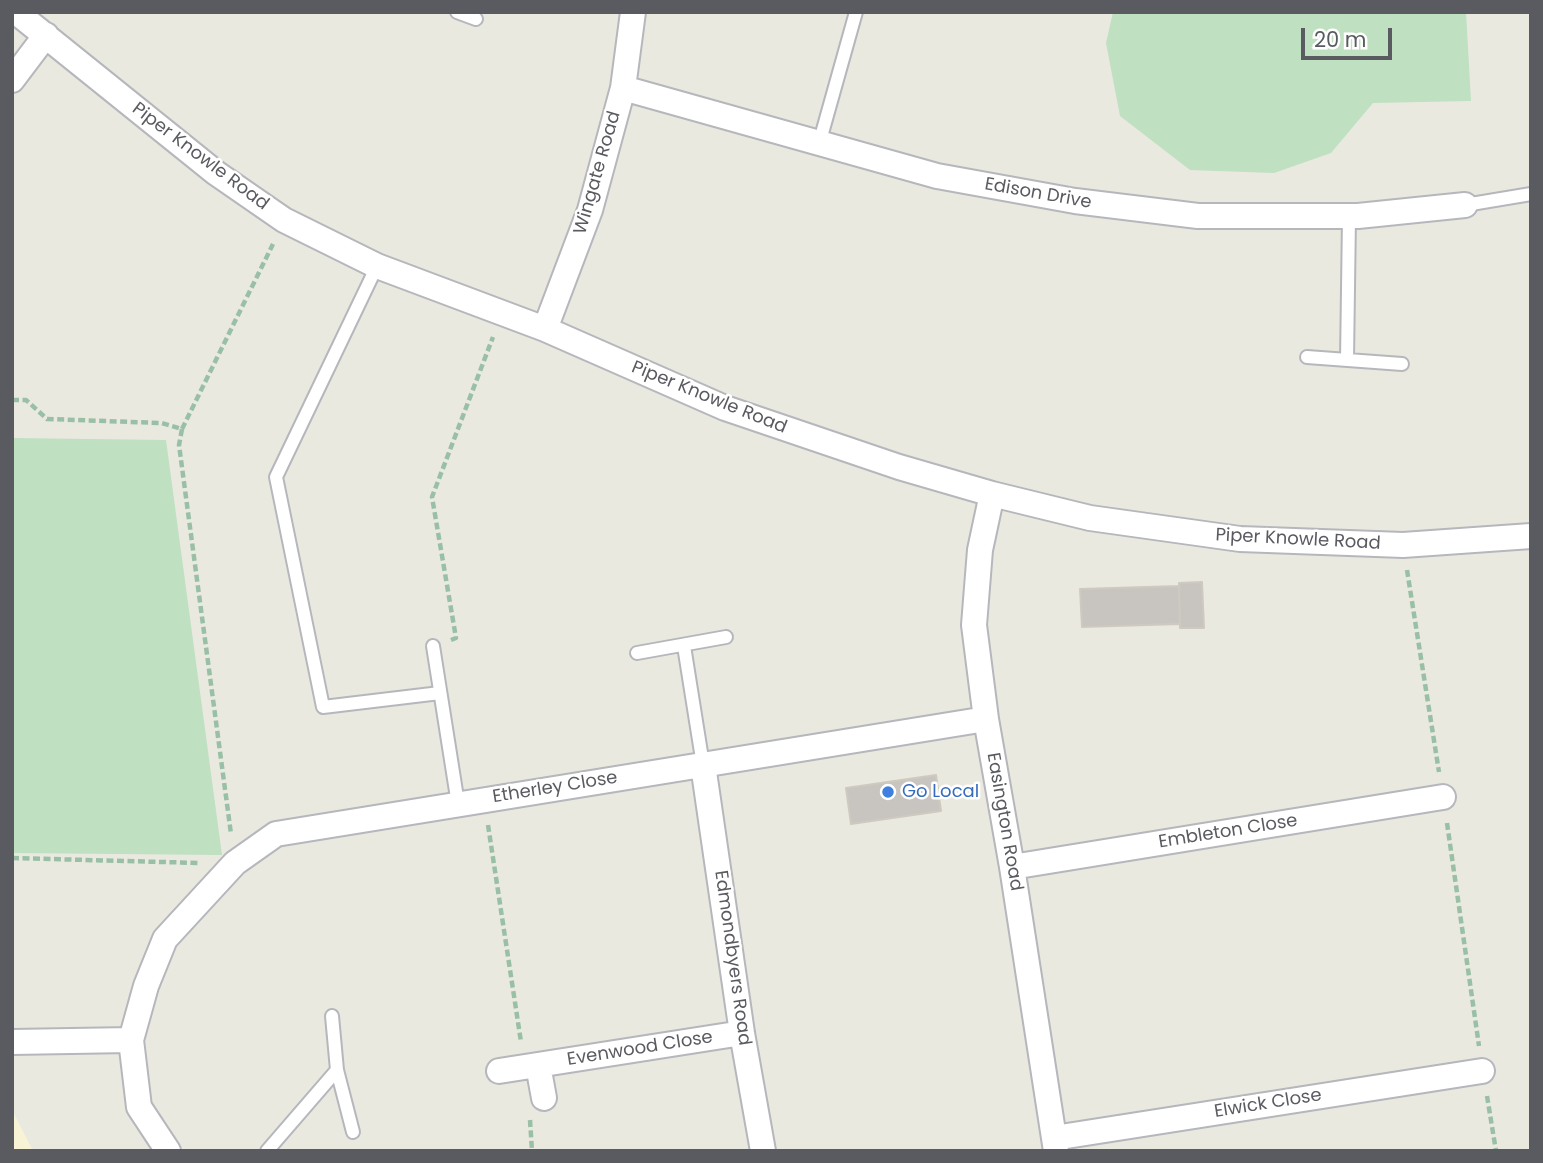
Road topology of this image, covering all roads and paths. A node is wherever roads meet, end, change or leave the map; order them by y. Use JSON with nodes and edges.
{"nodes":[{"id":1,"x":16,"y":12,"type":"edge"},
{"id":2,"x":457,"y":12,"type":"edge"},
{"id":3,"x":633,"y":12,"type":"edge"},
{"id":4,"x":856,"y":12,"type":"edge"},
{"id":5,"x":476,"y":19,"type":"dead end"},
{"id":6,"x":46,"y":36,"type":"junction"},
{"id":7,"x":12,"y":80,"type":"edge"},
{"id":8,"x":623,"y":88,"type":"junction"},
{"id":9,"x":819,"y":144,"type":"junction"},
{"id":10,"x":1531,"y":194,"type":"edge"},
{"id":11,"x":1465,"y":205,"type":"joint"},
{"id":12,"x":1349,"y":216,"type":"junction"},
{"id":13,"x":284,"y":220,"type":"junction"},
{"id":14,"x":377,"y":266,"type":"junction"},
{"id":15,"x":502,"y":313,"type":"junction"},
{"id":16,"x":545,"y":329,"type":"junction"},
{"id":17,"x":1307,"y":357,"type":"dead end"},
{"id":18,"x":1347,"y":360,"type":"junction"},
{"id":19,"x":1402,"y":364,"type":"dead end"},
{"id":20,"x":12,"y":400,"type":"edge"},
{"id":21,"x":183,"y":429,"type":"junction"},
{"id":22,"x":992,"y":494,"type":"junction"},
{"id":23,"x":1531,"y":536,"type":"edge"},
{"id":24,"x":1403,"y":545,"type":"junction"},
{"id":25,"x":726,"y":637,"type":"dead end"},
{"id":26,"x":433,"y":646,"type":"joint"},
{"id":27,"x":684,"y":646,"type":"junction"},
{"id":28,"x":637,"y":653,"type":"dead end"},
{"id":29,"x":440,"y":693,"type":"junction"},
{"id":30,"x":986,"y":719,"type":"junction"},
{"id":31,"x":703,"y":765,"type":"junction"},
{"id":32,"x":1443,"y":797,"type":"junction"},
{"id":33,"x":484,"y":799,"type":"junction"},
{"id":34,"x":458,"y":804,"type":"junction"},
{"id":35,"x":12,"y":858,"type":"edge"},
{"id":36,"x":235,"y":863,"type":"junction"},
{"id":37,"x":1012,"y":867,"type":"junction"},
{"id":38,"x":332,"y":1016,"type":"dead end"},
{"id":39,"x":742,"y":1033,"type":"junction"},
{"id":40,"x":131,"y":1040,"type":"junction"},
{"id":41,"x":12,"y":1042,"type":"edge"},
{"id":42,"x":531,"y":1066,"type":"junction"},
{"id":43,"x":337,"y":1070,"type":"junction"},
{"id":44,"x":499,"y":1071,"type":"dead end"},
{"id":45,"x":1482,"y":1071,"type":"junction"},
{"id":46,"x":544,"y":1098,"type":"dead end"},
{"id":47,"x":353,"y":1132,"type":"dead end"},
{"id":48,"x":1055,"y":1144,"type":"edge"},
{"id":49,"x":168,"y":1151,"type":"edge"},
{"id":50,"x":267,"y":1151,"type":"edge"},
{"id":51,"x":763,"y":1151,"type":"edge"},
{"id":52,"x":1496,"y":1151,"type":"edge"}],
"edges":[{"from":1,"to":6,"type":"street","name":"Piper Knowle Road"},
{"from":2,"to":5,"type":"lane"},
{"from":3,"to":8,"type":"street","name":"Wingate Road"},
{"from":4,"to":9,"type":"lane"},
{"from":6,"to":7,"type":"street"},
{"from":6,"to":13,"type":"street","name":"Piper Knowle Road"},
{"from":8,"to":9,"type":"street","name":"Edison Drive"},
{"from":8,"to":16,"type":"street","name":"Wingate Road"},
{"from":9,"to":12,"type":"street","name":"Edison Drive"},
{"from":10,"to":11,"type":"lane"},
{"from":11,"to":12,"type":"street","name":"Edison Drive"},
{"from":12,"to":18,"type":"lane"},
{"from":13,"to":14,"type":"street","name":"Piper Knowle Road"},
{"from":13,"to":21,"type":"path"},
{"from":14,"to":15,"type":"street","name":"Piper Knowle Road"},
{"from":14,"to":29,"type":"lane"},
{"from":15,"to":16,"type":"street","name":"Piper Knowle Road"},
{"from":15,"to":26,"type":"path"},
{"from":16,"to":22,"type":"street","name":"Piper Knowle Road"},
{"from":17,"to":18,"type":"lane"},
{"from":18,"to":19,"type":"lane"},
{"from":20,"to":21,"type":"path"},
{"from":21,"to":36,"type":"path"},
{"from":22,"to":24,"type":"street","name":"Piper Knowle Road"},
{"from":22,"to":30,"type":"street","name":"Easington Road"},
{"from":23,"to":24,"type":"street","name":"Piper Knowle Road"},
{"from":24,"to":32,"type":"path"},
{"from":25,"to":27,"type":"lane"},
{"from":26,"to":29,"type":"lane"},
{"from":27,"to":28,"type":"lane"},
{"from":27,"to":31,"type":"lane"},
{"from":29,"to":34,"type":"lane"},
{"from":30,"to":31,"type":"street","name":"Etherley Close"},
{"from":30,"to":37,"type":"street","name":"Easington Road"},
{"from":31,"to":33,"type":"street","name":"Etherley Close"},
{"from":31,"to":39,"type":"street","name":"Edmondbyers Road"},
{"from":32,"to":37,"type":"street","name":"Embleton Close"},
{"from":32,"to":45,"type":"path"},
{"from":33,"to":34,"type":"street","name":"Etherley Close"},
{"from":33,"to":42,"type":"path"},
{"from":34,"to":36,"type":"street","name":"Etherley Close"},
{"from":35,"to":36,"type":"path"},
{"from":36,"to":40,"type":"street","name":"Etherley Close"},
{"from":37,"to":48,"type":"street","name":"Easington Road"},
{"from":38,"to":43,"type":"lane"},
{"from":39,"to":42,"type":"street","name":"Evenwood Close"},
{"from":39,"to":51,"type":"street","name":"Edmondbyers Road"},
{"from":40,"to":41,"type":"street"},
{"from":40,"to":49,"type":"street"},
{"from":42,"to":44,"type":"street","name":"Evenwood Close"},
{"from":42,"to":46,"type":"street"},
{"from":43,"to":47,"type":"lane"},
{"from":43,"to":50,"type":"lane"},
{"from":45,"to":48,"type":"street","name":"Elwick Close"},
{"from":45,"to":52,"type":"path"}]}
